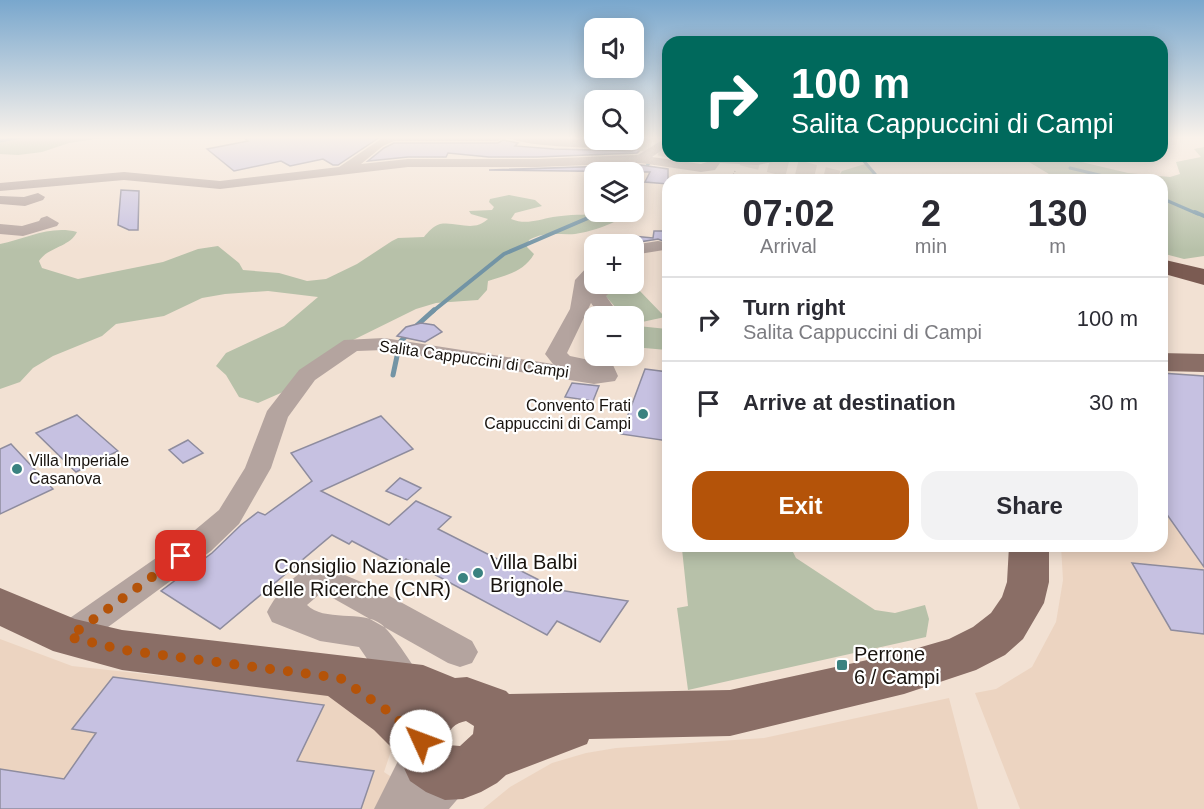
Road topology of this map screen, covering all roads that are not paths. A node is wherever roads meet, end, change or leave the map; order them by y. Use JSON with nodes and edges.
{"nodes":[{"id":1,"x":299,"y":175,"type":"edge"},
{"id":2,"x":28,"y":184,"type":"junction"},
{"id":3,"x":0,"y":188,"type":"edge"},
{"id":4,"x":38,"y":197,"type":"dead end"},
{"id":5,"x":0,"y":200,"type":"edge"},
{"id":6,"x":47,"y":221,"type":"dead end"},
{"id":7,"x":8,"y":230,"type":"edge"},
{"id":8,"x":658,"y":246,"type":"dead end"},
{"id":9,"x":644,"y":248,"type":"edge"},
{"id":10,"x":1168,"y":268,"type":"edge"},
{"id":11,"x":1168,"y":276,"type":"edge"},
{"id":12,"x":1204,"y":277,"type":"edge"},
{"id":13,"x":1204,"y":285,"type":"edge"},
{"id":14,"x":584,"y":294,"type":"edge"},
{"id":15,"x":1168,"y":362,"type":"edge"},
{"id":16,"x":1204,"y":363,"type":"edge"},
{"id":17,"x":1029,"y":552,"type":"edge"},
{"id":18,"x":0,"y":606,"type":"edge"},
{"id":19,"x":69,"y":637,"type":"junction"},
{"id":20,"x":460,"y":652,"type":"dead end"},
{"id":21,"x":340,"y":678,"type":"junction"},
{"id":22,"x":406,"y":685,"type":"junction"},
{"id":23,"x":451,"y":750,"type":"edge"},
{"id":24,"x":395,"y":809,"type":"edge"}],
"edges":[{"from":1,"to":2,"type":"street"},
{"from":2,"to":3,"type":"street"},
{"from":2,"to":3,"type":"street"},
{"from":4,"to":5,"type":"street"},
{"from":6,"to":7,"type":"street"},
{"from":8,"to":9,"type":"street"},
{"from":10,"to":12,"type":"highway"},
{"from":11,"to":13,"type":"highway"},
{"from":14,"to":19,"type":"street","name":"Salita Cappuccini di Campi"},
{"from":15,"to":16,"type":"main road"},
{"from":17,"to":23,"type":"main road"},
{"from":18,"to":19,"type":"main road"},
{"from":19,"to":21,"type":"main road"},
{"from":20,"to":22,"type":"street"},
{"from":21,"to":22,"type":"main road"},
{"from":21,"to":23,"type":"main road"},
{"from":22,"to":23,"type":"main road"},
{"from":23,"to":24,"type":"street"}]}
